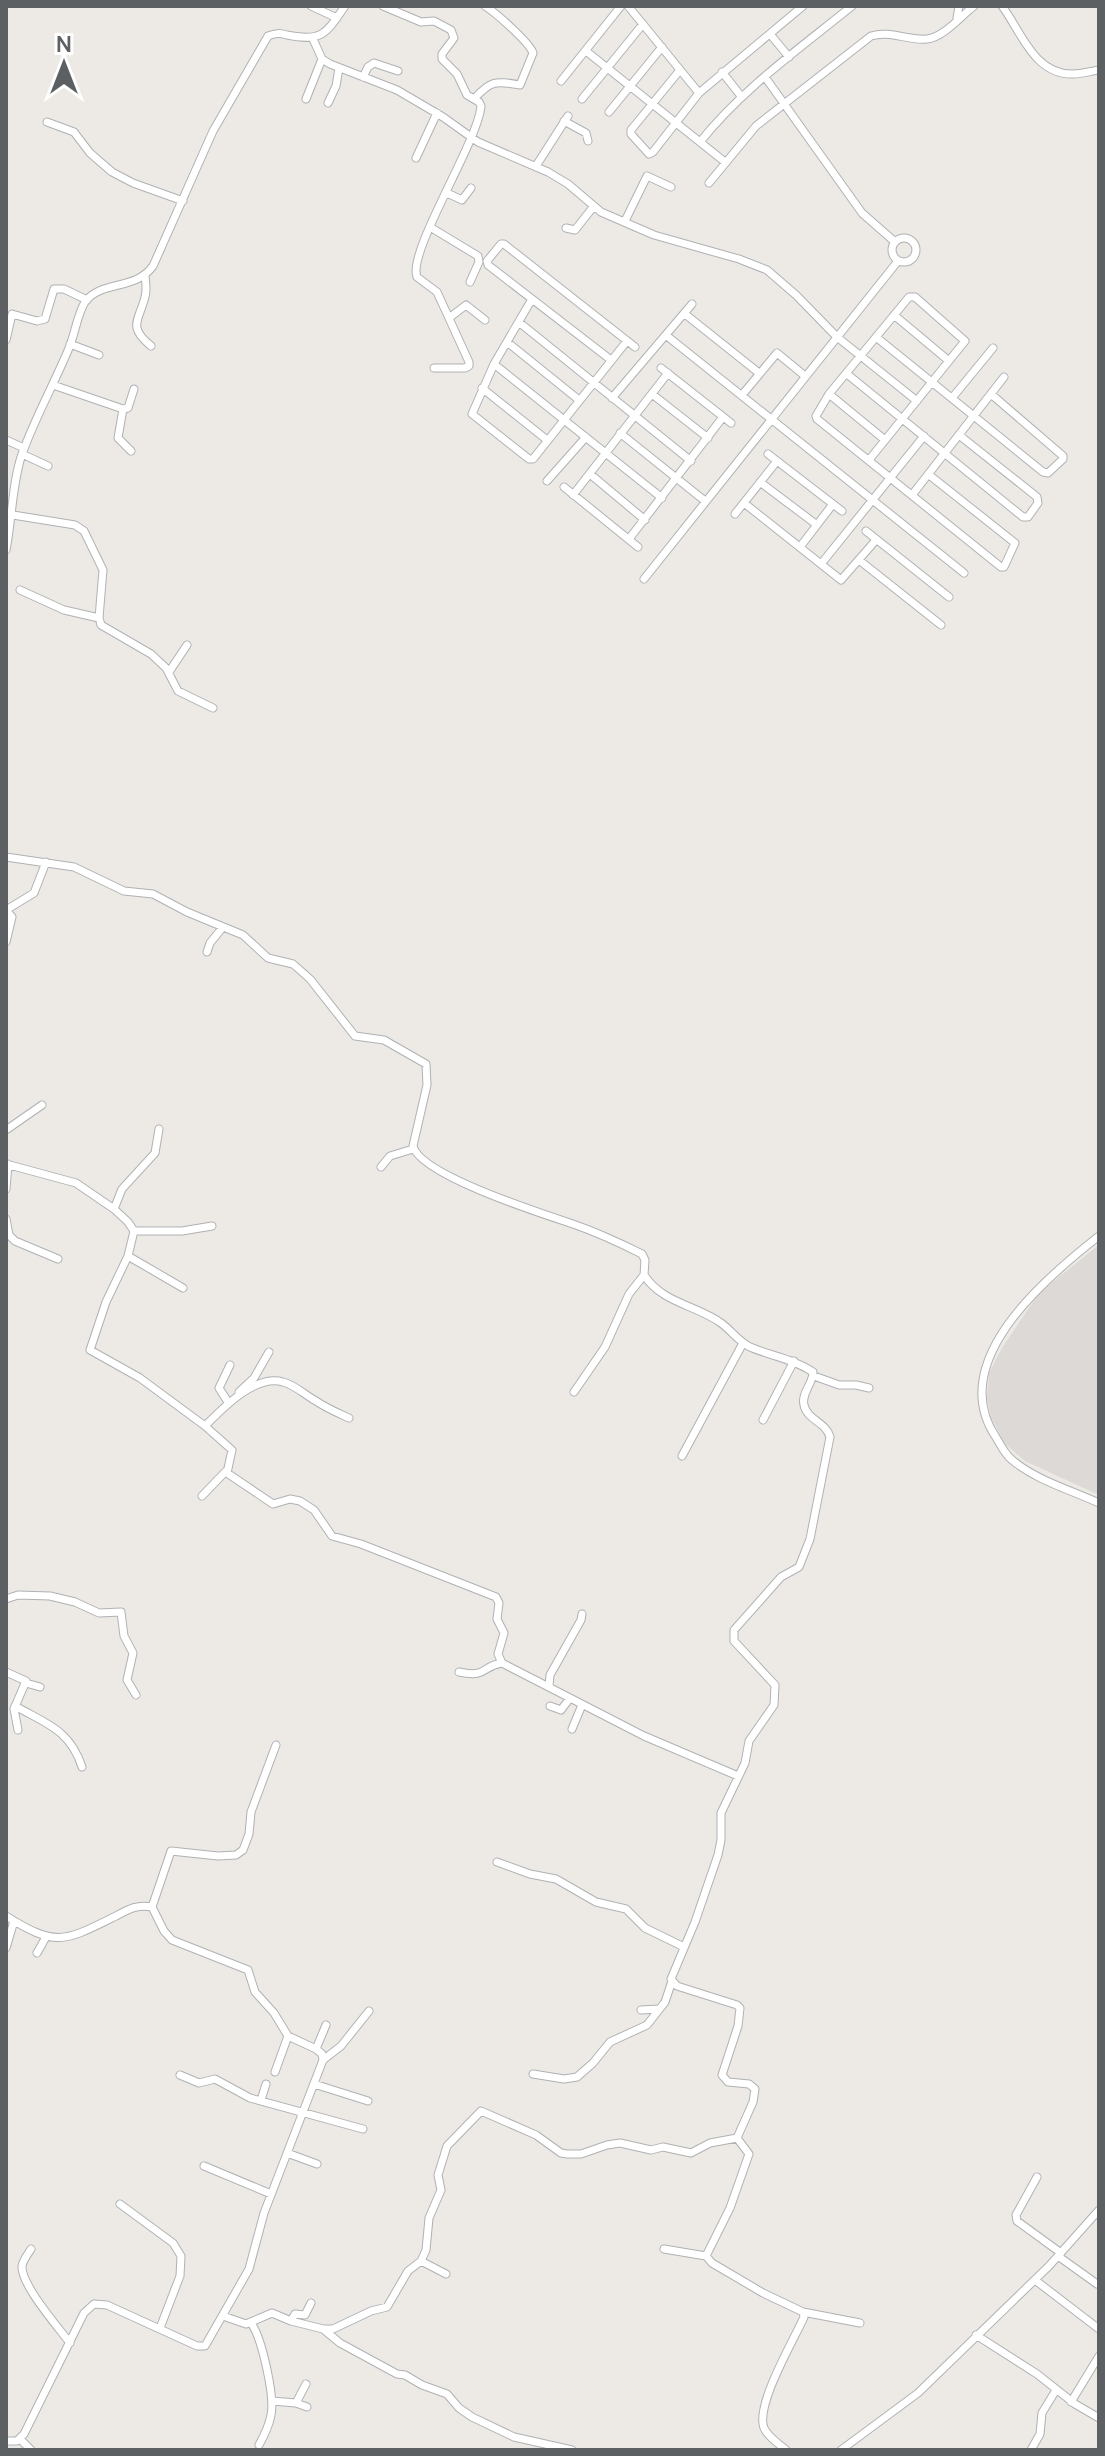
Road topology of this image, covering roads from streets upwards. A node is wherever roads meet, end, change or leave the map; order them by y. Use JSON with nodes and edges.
{"nodes":[{"id":1,"x":311,"y":6,"type":"edge"},
{"id":2,"x":345,"y":6,"type":"edge"},
{"id":3,"x":383,"y":6,"type":"edge"},
{"id":4,"x":485,"y":6,"type":"edge"},
{"id":5,"x":621,"y":6,"type":"edge"},
{"id":6,"x":628,"y":6,"type":"edge"},
{"id":7,"x":803,"y":6,"type":"edge"},
{"id":8,"x":852,"y":6,"type":"edge"},
{"id":9,"x":959,"y":6,"type":"edge"},
{"id":10,"x":974,"y":6,"type":"edge"},
{"id":11,"x":1002,"y":6,"type":"edge"},
{"id":12,"x":337,"y":18,"type":"junction"},
{"id":13,"x":957,"y":18,"type":"junction"},
{"id":14,"x":643,"y":24,"type":"junction"},
{"id":15,"x":770,"y":34,"type":"junction"},
{"id":16,"x":313,"y":39,"type":"junction"},
{"id":17,"x":662,"y":47,"type":"junction"},
{"id":18,"x":586,"y":51,"type":"junction"},
{"id":19,"x":789,"y":57,"type":"junction"},
{"id":20,"x":322,"y":59,"type":"junction"},
{"id":21,"x":339,"y":68,"type":"junction"},
{"id":22,"x":607,"y":69,"type":"junction"},
{"id":23,"x":680,"y":70,"type":"junction"},
{"id":24,"x":1099,"y":70,"type":"edge"},
{"id":25,"x":398,"y":71,"type":"dead end"},
{"id":26,"x":722,"y":72,"type":"junction"},
{"id":27,"x":363,"y":77,"type":"junction"},
{"id":28,"x":765,"y":77,"type":"junction"},
{"id":29,"x":561,"y":81,"type":"dead end"},
{"id":30,"x":630,"y":85,"type":"junction"},
{"id":31,"x":699,"y":93,"type":"junction"},
{"id":32,"x":741,"y":96,"type":"junction"},
{"id":33,"x":306,"y":99,"type":"dead end"},
{"id":34,"x":474,"y":99,"type":"junction"},
{"id":35,"x":582,"y":99,"type":"dead end"},
{"id":36,"x":785,"y":102,"type":"junction"},
{"id":37,"x":328,"y":103,"type":"dead end"},
{"id":38,"x":652,"y":104,"type":"junction"},
{"id":39,"x":609,"y":112,"type":"dead end"},
{"id":40,"x":437,"y":113,"type":"junction"},
{"id":41,"x":47,"y":122,"type":"dead end"},
{"id":42,"x":676,"y":123,"type":"junction"},
{"id":43,"x":470,"y":137,"type":"junction"},
{"id":44,"x":588,"y":141,"type":"dead end"},
{"id":45,"x":700,"y":142,"type":"junction"},
{"id":46,"x":416,"y":158,"type":"dead end"},
{"id":47,"x":725,"y":162,"type":"junction"},
{"id":48,"x":536,"y":166,"type":"junction"},
{"id":49,"x":709,"y":183,"type":"dead end"},
{"id":50,"x":671,"y":187,"type":"dead end"},
{"id":51,"x":471,"y":188,"type":"dead end"},
{"id":52,"x":447,"y":193,"type":"junction"},
{"id":53,"x":183,"y":201,"type":"junction"},
{"id":54,"x":594,"y":206,"type":"junction"},
{"id":55,"x":625,"y":221,"type":"junction"},
{"id":56,"x":430,"y":227,"type":"junction"},
{"id":57,"x":566,"y":228,"type":"dead end"},
{"id":58,"x":895,"y":242,"type":"junction"},
{"id":59,"x":898,"y":261,"type":"junction"},
{"id":60,"x":145,"y":276,"type":"junction"},
{"id":61,"x":470,"y":282,"type":"dead end"},
{"id":62,"x":532,"y":299,"type":"junction"},
{"id":63,"x":87,"y":300,"type":"junction"},
{"id":64,"x":692,"y":304,"type":"dead end"},
{"id":65,"x":685,"y":314,"type":"junction"},
{"id":66,"x":894,"y":315,"type":"junction"},
{"id":67,"x":449,"y":318,"type":"junction"},
{"id":68,"x":485,"y":320,"type":"dead end"},
{"id":69,"x":520,"y":323,"type":"junction"},
{"id":70,"x":667,"y":336,"type":"junction"},
{"id":71,"x":837,"y":337,"type":"junction"},
{"id":72,"x":876,"y":337,"type":"junction"},
{"id":73,"x":6,"y":340,"type":"edge"},
{"id":74,"x":627,"y":341,"type":"junction"},
{"id":75,"x":507,"y":342,"type":"junction"},
{"id":76,"x":70,"y":344,"type":"junction"},
{"id":77,"x":151,"y":346,"type":"dead end"},
{"id":78,"x":635,"y":347,"type":"dead end"},
{"id":79,"x":993,"y":348,"type":"dead end"},
{"id":80,"x":99,"y":355,"type":"dead end"},
{"id":81,"x":861,"y":357,"type":"junction"},
{"id":82,"x":611,"y":360,"type":"junction"},
{"id":83,"x":949,"y":361,"type":"junction"},
{"id":84,"x":494,"y":364,"type":"junction"},
{"id":85,"x":434,"y":368,"type":"dead end"},
{"id":86,"x":759,"y":373,"type":"junction"},
{"id":87,"x":847,"y":374,"type":"junction"},
{"id":88,"x":805,"y":376,"type":"junction"},
{"id":89,"x":1004,"y":377,"type":"dead end"},
{"id":90,"x":594,"y":382,"type":"junction"},
{"id":91,"x":932,"y":382,"type":"junction"},
{"id":92,"x":53,"y":385,"type":"junction"},
{"id":93,"x":482,"y":388,"type":"junction"},
{"id":94,"x":134,"y":389,"type":"dead end"},
{"id":95,"x":652,"y":394,"type":"junction"},
{"id":96,"x":829,"y":394,"type":"junction"},
{"id":97,"x":991,"y":394,"type":"junction"},
{"id":98,"x":742,"y":395,"type":"junction"},
{"id":99,"x":612,"y":398,"type":"junction"},
{"id":100,"x":952,"y":398,"type":"junction"},
{"id":101,"x":579,"y":400,"type":"junction"},
{"id":102,"x":917,"y":401,"type":"junction"},
{"id":103,"x":123,"y":409,"type":"junction"},
{"id":104,"x":634,"y":416,"type":"junction"},
{"id":105,"x":974,"y":416,"type":"junction"},
{"id":106,"x":723,"y":417,"type":"junction"},
{"id":107,"x":565,"y":419,"type":"junction"},
{"id":108,"x":772,"y":419,"type":"junction"},
{"id":109,"x":902,"y":419,"type":"junction"},
{"id":110,"x":731,"y":423,"type":"dead end"},
{"id":111,"x":620,"y":433,"type":"junction"},
{"id":112,"x":959,"y":435,"type":"junction"},
{"id":113,"x":924,"y":436,"type":"junction"},
{"id":114,"x":586,"y":437,"type":"junction"},
{"id":115,"x":708,"y":438,"type":"junction"},
{"id":116,"x":6,"y":440,"type":"edge"},
{"id":117,"x":547,"y":440,"type":"junction"},
{"id":118,"x":885,"y":440,"type":"junction"},
{"id":119,"x":23,"y":451,"type":"junction"},
{"id":120,"x":131,"y":451,"type":"dead end"},
{"id":121,"x":606,"y":453,"type":"junction"},
{"id":122,"x":945,"y":453,"type":"junction"},
{"id":123,"x":768,"y":454,"type":"dead end"},
{"id":124,"x":869,"y":460,"type":"junction"},
{"id":125,"x":691,"y":461,"type":"junction"},
{"id":126,"x":777,"y":461,"type":"junction"},
{"id":127,"x":48,"y":466,"type":"dead end"},
{"id":128,"x":590,"y":474,"type":"junction"},
{"id":129,"x":928,"y":474,"type":"junction"},
{"id":130,"x":891,"y":477,"type":"junction"},
{"id":131,"x":677,"y":479,"type":"junction"},
{"id":132,"x":547,"y":481,"type":"dead end"},
{"id":133,"x":760,"y":482,"type":"junction"},
{"id":134,"x":564,"y":487,"type":"dead end"},
{"id":135,"x":573,"y":495,"type":"junction"},
{"id":136,"x":912,"y":495,"type":"junction"},
{"id":137,"x":662,"y":498,"type":"junction"},
{"id":138,"x":873,"y":500,"type":"junction"},
{"id":139,"x":705,"y":501,"type":"junction"},
{"id":140,"x":744,"y":503,"type":"junction"},
{"id":141,"x":833,"y":504,"type":"junction"},
{"id":142,"x":842,"y":511,"type":"dead end"},
{"id":143,"x":735,"y":514,"type":"dead end"},
{"id":144,"x":13,"y":515,"type":"junction"},
{"id":145,"x":645,"y":520,"type":"junction"},
{"id":146,"x":9,"y":524,"type":"edge"},
{"id":147,"x":817,"y":525,"type":"junction"},
{"id":148,"x":866,"y":531,"type":"dead end"},
{"id":149,"x":629,"y":539,"type":"junction"},
{"id":150,"x":876,"y":540,"type":"junction"},
{"id":151,"x":638,"y":547,"type":"dead end"},
{"id":152,"x":800,"y":547,"type":"junction"},
{"id":153,"x":6,"y":550,"type":"edge"},
{"id":154,"x":859,"y":560,"type":"junction"},
{"id":155,"x":821,"y":564,"type":"junction"},
{"id":156,"x":964,"y":573,"type":"dead end"},
{"id":157,"x":644,"y":579,"type":"dead end"},
{"id":158,"x":20,"y":590,"type":"dead end"},
{"id":159,"x":949,"y":597,"type":"dead end"},
{"id":160,"x":99,"y":618,"type":"junction"},
{"id":161,"x":941,"y":625,"type":"dead end"},
{"id":162,"x":187,"y":645,"type":"dead end"},
{"id":163,"x":169,"y":672,"type":"junction"},
{"id":164,"x":213,"y":708,"type":"dead end"},
{"id":165,"x":6,"y":857,"type":"edge"},
{"id":166,"x":46,"y":862,"type":"junction"},
{"id":167,"x":6,"y":910,"type":"edge"},
{"id":168,"x":223,"y":927,"type":"junction"},
{"id":169,"x":6,"y":942,"type":"edge"},
{"id":170,"x":207,"y":952,"type":"dead end"},
{"id":171,"x":42,"y":1105,"type":"dead end"},
{"id":172,"x":159,"y":1129,"type":"dead end"},
{"id":173,"x":6,"y":1130,"type":"edge"},
{"id":174,"x":413,"y":1149,"type":"junction"},
{"id":175,"x":7,"y":1164,"type":"edge"},
{"id":176,"x":381,"y":1167,"type":"dead end"},
{"id":177,"x":6,"y":1189,"type":"edge"},
{"id":178,"x":114,"y":1209,"type":"junction"},
{"id":179,"x":6,"y":1219,"type":"edge"},
{"id":180,"x":212,"y":1226,"type":"dead end"},
{"id":181,"x":134,"y":1231,"type":"junction"},
{"id":182,"x":1099,"y":1236,"type":"edge"},
{"id":183,"x":128,"y":1256,"type":"junction"},
{"id":184,"x":58,"y":1259,"type":"dead end"},
{"id":185,"x":644,"y":1275,"type":"junction"},
{"id":186,"x":183,"y":1288,"type":"dead end"},
{"id":187,"x":743,"y":1343,"type":"junction"},
{"id":188,"x":269,"y":1352,"type":"dead end"},
{"id":189,"x":794,"y":1361,"type":"junction"},
{"id":190,"x":230,"y":1365,"type":"dead end"},
{"id":191,"x":814,"y":1376,"type":"junction"},
{"id":192,"x":869,"y":1388,"type":"dead end"},
{"id":193,"x":574,"y":1392,"type":"dead end"},
{"id":194,"x":230,"y":1400,"type":"junction"},
{"id":195,"x":349,"y":1418,"type":"dead end"},
{"id":196,"x":763,"y":1420,"type":"dead end"},
{"id":197,"x":205,"y":1426,"type":"junction"},
{"id":198,"x":682,"y":1456,"type":"dead end"},
{"id":199,"x":226,"y":1471,"type":"junction"},
{"id":200,"x":202,"y":1496,"type":"dead end"},
{"id":201,"x":1099,"y":1503,"type":"edge"},
{"id":202,"x":6,"y":1599,"type":"edge"},
{"id":203,"x":582,"y":1614,"type":"dead end"},
{"id":204,"x":502,"y":1663,"type":"junction"},
{"id":205,"x":6,"y":1672,"type":"edge"},
{"id":206,"x":459,"y":1672,"type":"dead end"},
{"id":207,"x":26,"y":1683,"type":"junction"},
{"id":208,"x":549,"y":1686,"type":"junction"},
{"id":209,"x":40,"y":1687,"type":"dead end"},
{"id":210,"x":136,"y":1695,"type":"dead end"},
{"id":211,"x":570,"y":1698,"type":"junction"},
{"id":212,"x":582,"y":1705,"type":"junction"},
{"id":213,"x":15,"y":1706,"type":"junction"},
{"id":214,"x":550,"y":1706,"type":"dead end"},
{"id":215,"x":572,"y":1729,"type":"dead end"},
{"id":216,"x":18,"y":1730,"type":"dead end"},
{"id":217,"x":276,"y":1745,"type":"dead end"},
{"id":218,"x":82,"y":1767,"type":"dead end"},
{"id":219,"x":738,"y":1776,"type":"junction"},
{"id":220,"x":497,"y":1862,"type":"dead end"},
{"id":221,"x":152,"y":1907,"type":"junction"},
{"id":222,"x":6,"y":1916,"type":"edge"},
{"id":223,"x":14,"y":1921,"type":"junction"},
{"id":224,"x":46,"y":1937,"type":"junction"},
{"id":225,"x":684,"y":1947,"type":"junction"},
{"id":226,"x":6,"y":1948,"type":"edge"},
{"id":227,"x":37,"y":1953,"type":"dead end"},
{"id":228,"x":672,"y":1981,"type":"junction"},
{"id":229,"x":661,"y":2008,"type":"junction"},
{"id":230,"x":641,"y":2010,"type":"dead end"},
{"id":231,"x":369,"y":2011,"type":"dead end"},
{"id":232,"x":326,"y":2025,"type":"dead end"},
{"id":233,"x":288,"y":2036,"type":"junction"},
{"id":234,"x":316,"y":2049,"type":"junction"},
{"id":235,"x":323,"y":2060,"type":"junction"},
{"id":236,"x":275,"y":2072,"type":"dead end"},
{"id":237,"x":533,"y":2074,"type":"dead end"},
{"id":238,"x":180,"y":2075,"type":"dead end"},
{"id":239,"x":266,"y":2084,"type":"dead end"},
{"id":240,"x":314,"y":2084,"type":"junction"},
{"id":241,"x":261,"y":2100,"type":"junction"},
{"id":242,"x":368,"y":2101,"type":"dead end"},
{"id":243,"x":302,"y":2114,"type":"junction"},
{"id":244,"x":363,"y":2129,"type":"dead end"},
{"id":245,"x":737,"y":2138,"type":"junction"},
{"id":246,"x":287,"y":2153,"type":"junction"},
{"id":247,"x":317,"y":2164,"type":"dead end"},
{"id":248,"x":204,"y":2166,"type":"dead end"},
{"id":249,"x":1037,"y":2177,"type":"dead end"},
{"id":250,"x":271,"y":2194,"type":"junction"},
{"id":251,"x":120,"y":2204,"type":"dead end"},
{"id":252,"x":1099,"y":2210,"type":"edge"},
{"id":253,"x":31,"y":2249,"type":"dead end"},
{"id":254,"x":664,"y":2249,"type":"dead end"},
{"id":255,"x":1060,"y":2254,"type":"junction"},
{"id":256,"x":706,"y":2256,"type":"junction"},
{"id":257,"x":421,"y":2261,"type":"junction"},
{"id":258,"x":446,"y":2274,"type":"dead end"},
{"id":259,"x":1035,"y":2280,"type":"junction"},
{"id":260,"x":1097,"y":2284,"type":"dead end"},
{"id":261,"x":311,"y":2303,"type":"dead end"},
{"id":262,"x":803,"y":2312,"type":"junction"},
{"id":263,"x":223,"y":2316,"type":"junction"},
{"id":264,"x":291,"y":2321,"type":"junction"},
{"id":265,"x":251,"y":2323,"type":"junction"},
{"id":266,"x":860,"y":2323,"type":"dead end"},
{"id":267,"x":160,"y":2328,"type":"junction"},
{"id":268,"x":323,"y":2329,"type":"junction"},
{"id":269,"x":1099,"y":2329,"type":"edge"},
{"id":270,"x":976,"y":2335,"type":"junction"},
{"id":271,"x":70,"y":2343,"type":"junction"},
{"id":272,"x":1099,"y":2356,"type":"edge"},
{"id":273,"x":306,"y":2384,"type":"dead end"},
{"id":274,"x":1056,"y":2390,"type":"junction"},
{"id":275,"x":272,"y":2401,"type":"junction"},
{"id":276,"x":1071,"y":2402,"type":"junction"},
{"id":277,"x":296,"y":2403,"type":"junction"},
{"id":278,"x":307,"y":2407,"type":"dead end"},
{"id":279,"x":1099,"y":2418,"type":"edge"},
{"id":280,"x":6,"y":2441,"type":"edge"},
{"id":281,"x":18,"y":2443,"type":"edge"},
{"id":282,"x":259,"y":2445,"type":"dead end"},
{"id":283,"x":31,"y":2450,"type":"edge"},
{"id":284,"x":572,"y":2450,"type":"edge"},
{"id":285,"x":786,"y":2450,"type":"edge"},
{"id":286,"x":841,"y":2450,"type":"edge"},
{"id":287,"x":1031,"y":2450,"type":"edge"}],
"edges":[{"from":1,"to":12,"type":"street"},
{"from":2,"to":12,"type":"street"},
{"from":3,"to":34,"type":"street"},
{"from":4,"to":34,"type":"street"},
{"from":5,"to":18,"type":"street"},
{"from":6,"to":14,"type":"street"},
{"from":7,"to":15,"type":"street"},
{"from":8,"to":19,"type":"street"},
{"from":9,"to":13,"type":"street"},
{"from":10,"to":13,"type":"street"},
{"from":11,"to":24,"type":"street"},
{"from":12,"to":16,"type":"street"},
{"from":13,"to":36,"type":"street"},
{"from":14,"to":17,"type":"street"},
{"from":14,"to":22,"type":"street"},
{"from":15,"to":19,"type":"street"},
{"from":15,"to":26,"type":"street"},
{"from":16,"to":20,"type":"street"},
{"from":16,"to":53,"type":"street"},
{"from":17,"to":23,"type":"street"},
{"from":17,"to":30,"type":"street"},
{"from":18,"to":22,"type":"street"},
{"from":18,"to":29,"type":"street"},
{"from":19,"to":28,"type":"street"},
{"from":20,"to":21,"type":"street"},
{"from":20,"to":33,"type":"street"},
{"from":21,"to":27,"type":"street"},
{"from":21,"to":37,"type":"street"},
{"from":22,"to":30,"type":"street"},
{"from":22,"to":35,"type":"street"},
{"from":23,"to":31,"type":"street"},
{"from":23,"to":38,"type":"street"},
{"from":25,"to":27,"type":"street"},
{"from":26,"to":31,"type":"street"},
{"from":26,"to":32,"type":"street"},
{"from":27,"to":40,"type":"street"},
{"from":28,"to":32,"type":"street"},
{"from":28,"to":36,"type":"street"},
{"from":30,"to":38,"type":"street"},
{"from":30,"to":39,"type":"street"},
{"from":31,"to":42,"type":"street"},
{"from":32,"to":45,"type":"street"},
{"from":34,"to":43,"type":"street"},
{"from":36,"to":47,"type":"street"},
{"from":36,"to":58,"type":"street"},
{"from":38,"to":42,"type":"street"},
{"from":38,"to":42,"type":"street"},
{"from":40,"to":43,"type":"street"},
{"from":40,"to":46,"type":"street"},
{"from":41,"to":53,"type":"street"},
{"from":42,"to":45,"type":"street"},
{"from":43,"to":48,"type":"street"},
{"from":43,"to":52,"type":"street"},
{"from":44,"to":48,"type":"street"},
{"from":45,"to":47,"type":"street"},
{"from":47,"to":49,"type":"street"},
{"from":48,"to":54,"type":"street"},
{"from":50,"to":55,"type":"street"},
{"from":51,"to":52,"type":"street"},
{"from":52,"to":56,"type":"street"},
{"from":53,"to":60,"type":"street"},
{"from":54,"to":55,"type":"street"},
{"from":54,"to":57,"type":"street"},
{"from":55,"to":71,"type":"street"},
{"from":56,"to":61,"type":"street"},
{"from":56,"to":67,"type":"street"},
{"from":58,"to":59,"type":"street"},
{"from":58,"to":59,"type":"street"},
{"from":59,"to":71,"type":"street"},
{"from":60,"to":63,"type":"street"},
{"from":60,"to":77,"type":"street"},
{"from":62,"to":69,"type":"street"},
{"from":62,"to":74,"type":"street"},
{"from":62,"to":82,"type":"street"},
{"from":63,"to":73,"type":"street"},
{"from":63,"to":76,"type":"street"},
{"from":64,"to":65,"type":"street"},
{"from":65,"to":70,"type":"street"},
{"from":65,"to":86,"type":"street"},
{"from":66,"to":72,"type":"street"},
{"from":66,"to":83,"type":"street"},
{"from":66,"to":83,"type":"street"},
{"from":67,"to":68,"type":"street"},
{"from":67,"to":85,"type":"street"},
{"from":69,"to":75,"type":"street"},
{"from":69,"to":90,"type":"street"},
{"from":70,"to":98,"type":"street"},
{"from":70,"to":99,"type":"street"},
{"from":71,"to":81,"type":"street"},
{"from":71,"to":88,"type":"street"},
{"from":72,"to":81,"type":"street"},
{"from":72,"to":91,"type":"street"},
{"from":74,"to":78,"type":"street"},
{"from":74,"to":82,"type":"street"},
{"from":75,"to":84,"type":"street"},
{"from":75,"to":101,"type":"street"},
{"from":76,"to":80,"type":"street"},
{"from":76,"to":92,"type":"street"},
{"from":79,"to":100,"type":"street"},
{"from":81,"to":87,"type":"street"},
{"from":81,"to":102,"type":"street"},
{"from":82,"to":90,"type":"street"},
{"from":83,"to":91,"type":"street"},
{"from":84,"to":93,"type":"street"},
{"from":84,"to":107,"type":"street"},
{"from":86,"to":88,"type":"street"},
{"from":86,"to":98,"type":"street"},
{"from":87,"to":96,"type":"street"},
{"from":87,"to":109,"type":"street"},
{"from":88,"to":108,"type":"street"},
{"from":89,"to":97,"type":"street"},
{"from":90,"to":99,"type":"street"},
{"from":90,"to":101,"type":"street"},
{"from":91,"to":100,"type":"street"},
{"from":91,"to":102,"type":"street"},
{"from":92,"to":103,"type":"street"},
{"from":92,"to":119,"type":"street"},
{"from":93,"to":117,"type":"street"},
{"from":93,"to":117,"type":"street"},
{"from":94,"to":103,"type":"street"},
{"from":95,"to":104,"type":"street"},
{"from":95,"to":106,"type":"street"},
{"from":95,"to":115,"type":"street"},
{"from":96,"to":118,"type":"street"},
{"from":96,"to":124,"type":"street"},
{"from":97,"to":105,"type":"street"},
{"from":97,"to":105,"type":"street"},
{"from":98,"to":108,"type":"street"},
{"from":99,"to":104,"type":"street"},
{"from":100,"to":105,"type":"street"},
{"from":101,"to":107,"type":"street"},
{"from":102,"to":109,"type":"street"},
{"from":103,"to":120,"type":"street"},
{"from":104,"to":111,"type":"street"},
{"from":104,"to":125,"type":"street"},
{"from":105,"to":112,"type":"street"},
{"from":106,"to":110,"type":"street"},
{"from":106,"to":115,"type":"street"},
{"from":107,"to":114,"type":"street"},
{"from":107,"to":117,"type":"street"},
{"from":108,"to":138,"type":"street"},
{"from":108,"to":139,"type":"street"},
{"from":109,"to":113,"type":"street"},
{"from":109,"to":118,"type":"street"},
{"from":111,"to":121,"type":"street"},
{"from":111,"to":131,"type":"street"},
{"from":112,"to":122,"type":"street"},
{"from":112,"to":122,"type":"street"},
{"from":113,"to":122,"type":"street"},
{"from":113,"to":130,"type":"street"},
{"from":114,"to":121,"type":"street"},
{"from":114,"to":132,"type":"street"},
{"from":115,"to":125,"type":"street"},
{"from":116,"to":119,"type":"street"},
{"from":118,"to":124,"type":"street"},
{"from":119,"to":127,"type":"street"},
{"from":119,"to":144,"type":"street"},
{"from":121,"to":128,"type":"street"},
{"from":121,"to":137,"type":"street"},
{"from":122,"to":129,"type":"street"},
{"from":123,"to":126,"type":"street"},
{"from":124,"to":130,"type":"street"},
{"from":125,"to":131,"type":"street"},
{"from":126,"to":133,"type":"street"},
{"from":126,"to":141,"type":"street"},
{"from":128,"to":135,"type":"street"},
{"from":128,"to":145,"type":"street"},
{"from":129,"to":136,"type":"street"},
{"from":129,"to":136,"type":"street"},
{"from":130,"to":136,"type":"street"},
{"from":130,"to":138,"type":"street"},
{"from":131,"to":137,"type":"street"},
{"from":131,"to":139,"type":"street"},
{"from":133,"to":140,"type":"street"},
{"from":133,"to":147,"type":"street"},
{"from":134,"to":135,"type":"street"},
{"from":135,"to":149,"type":"street"},
{"from":137,"to":145,"type":"street"},
{"from":138,"to":155,"type":"street"},
{"from":138,"to":156,"type":"street"},
{"from":139,"to":157,"type":"street"},
{"from":140,"to":143,"type":"street"},
{"from":140,"to":152,"type":"street"},
{"from":141,"to":142,"type":"street"},
{"from":141,"to":147,"type":"street"},
{"from":144,"to":146,"type":"street"},
{"from":144,"to":160,"type":"street"},
{"from":145,"to":149,"type":"street"},
{"from":146,"to":153,"type":"street"},
{"from":147,"to":152,"type":"street"},
{"from":148,"to":150,"type":"street"},
{"from":149,"to":151,"type":"street"},
{"from":150,"to":154,"type":"street"},
{"from":150,"to":159,"type":"street"},
{"from":152,"to":155,"type":"street"},
{"from":154,"to":155,"type":"street"},
{"from":154,"to":161,"type":"street"},
{"from":158,"to":160,"type":"street"},
{"from":160,"to":163,"type":"street"},
{"from":162,"to":163,"type":"street"},
{"from":163,"to":164,"type":"street"},
{"from":165,"to":166,"type":"street"},
{"from":166,"to":167,"type":"street"},
{"from":166,"to":168,"type":"street"},
{"from":167,"to":169,"type":"street"},
{"from":168,"to":170,"type":"street"},
{"from":168,"to":174,"type":"street"},
{"from":171,"to":173,"type":"street"},
{"from":172,"to":178,"type":"street"},
{"from":174,"to":176,"type":"street"},
{"from":174,"to":185,"type":"street"},
{"from":175,"to":177,"type":"street"},
{"from":175,"to":178,"type":"street"},
{"from":178,"to":181,"type":"street"},
{"from":179,"to":184,"type":"street"},
{"from":180,"to":181,"type":"street"},
{"from":181,"to":183,"type":"street"},
{"from":182,"to":201,"type":"street"},
{"from":183,"to":186,"type":"street"},
{"from":183,"to":197,"type":"street"},
{"from":185,"to":187,"type":"street"},
{"from":185,"to":193,"type":"street"},
{"from":187,"to":189,"type":"street"},
{"from":187,"to":198,"type":"street"},
{"from":188,"to":194,"type":"street"},
{"from":189,"to":191,"type":"street"},
{"from":189,"to":196,"type":"street"},
{"from":190,"to":194,"type":"street"},
{"from":191,"to":192,"type":"street"},
{"from":191,"to":219,"type":"street"},
{"from":194,"to":195,"type":"street"},
{"from":194,"to":197,"type":"street"},
{"from":197,"to":199,"type":"street"},
{"from":199,"to":200,"type":"street"},
{"from":199,"to":204,"type":"street"},
{"from":202,"to":210,"type":"street"},
{"from":203,"to":208,"type":"street"},
{"from":204,"to":206,"type":"street"},
{"from":204,"to":208,"type":"street"},
{"from":205,"to":207,"type":"street"},
{"from":207,"to":209,"type":"street"},
{"from":207,"to":213,"type":"street"},
{"from":208,"to":211,"type":"street"},
{"from":211,"to":212,"type":"street"},
{"from":211,"to":214,"type":"street"},
{"from":212,"to":215,"type":"street"},
{"from":212,"to":219,"type":"street"},
{"from":213,"to":216,"type":"street"},
{"from":213,"to":218,"type":"street"},
{"from":217,"to":221,"type":"street"},
{"from":219,"to":225,"type":"street"},
{"from":220,"to":225,"type":"street"},
{"from":221,"to":224,"type":"street"},
{"from":221,"to":233,"type":"street"},
{"from":222,"to":223,"type":"street"},
{"from":223,"to":224,"type":"street"},
{"from":223,"to":226,"type":"street"},
{"from":224,"to":227,"type":"street"},
{"from":225,"to":228,"type":"street"},
{"from":228,"to":229,"type":"street"},
{"from":228,"to":245,"type":"street"},
{"from":229,"to":230,"type":"street"},
{"from":229,"to":237,"type":"street"},
{"from":231,"to":235,"type":"street"},
{"from":232,"to":234,"type":"street"},
{"from":233,"to":234,"type":"street"},
{"from":233,"to":236,"type":"street"},
{"from":234,"to":235,"type":"street"},
{"from":235,"to":240,"type":"street"},
{"from":238,"to":241,"type":"street"},
{"from":239,"to":241,"type":"street"},
{"from":240,"to":242,"type":"street"},
{"from":240,"to":243,"type":"street"},
{"from":241,"to":243,"type":"street"},
{"from":243,"to":244,"type":"street"},
{"from":243,"to":246,"type":"street"},
{"from":245,"to":256,"type":"street"},
{"from":245,"to":257,"type":"street"},
{"from":246,"to":247,"type":"street"},
{"from":246,"to":250,"type":"street"},
{"from":248,"to":250,"type":"street"},
{"from":249,"to":255,"type":"street"},
{"from":250,"to":263,"type":"street"},
{"from":251,"to":267,"type":"street"},
{"from":252,"to":255,"type":"street"},
{"from":253,"to":271,"type":"street"},
{"from":254,"to":256,"type":"street"},
{"from":255,"to":259,"type":"street"},
{"from":255,"to":260,"type":"street"},
{"from":256,"to":262,"type":"street"},
{"from":257,"to":258,"type":"street"},
{"from":257,"to":268,"type":"street"},
{"from":259,"to":269,"type":"street"},
{"from":259,"to":270,"type":"street"},
{"from":261,"to":264,"type":"street"},
{"from":262,"to":266,"type":"street"},
{"from":262,"to":285,"type":"street"},
{"from":263,"to":265,"type":"street"},
{"from":263,"to":267,"type":"street"},
{"from":264,"to":265,"type":"street"},
{"from":264,"to":268,"type":"street"},
{"from":265,"to":275,"type":"street"},
{"from":267,"to":271,"type":"street"},
{"from":268,"to":284,"type":"street"},
{"from":270,"to":274,"type":"street"},
{"from":270,"to":286,"type":"street"},
{"from":271,"to":281,"type":"street"},
{"from":272,"to":276,"type":"street"},
{"from":273,"to":277,"type":"street"},
{"from":274,"to":276,"type":"street"},
{"from":274,"to":287,"type":"street"},
{"from":275,"to":277,"type":"street"},
{"from":275,"to":282,"type":"street"},
{"from":276,"to":279,"type":"street"},
{"from":277,"to":278,"type":"street"},
{"from":280,"to":281,"type":"street"},
{"from":281,"to":283,"type":"street"}]}
